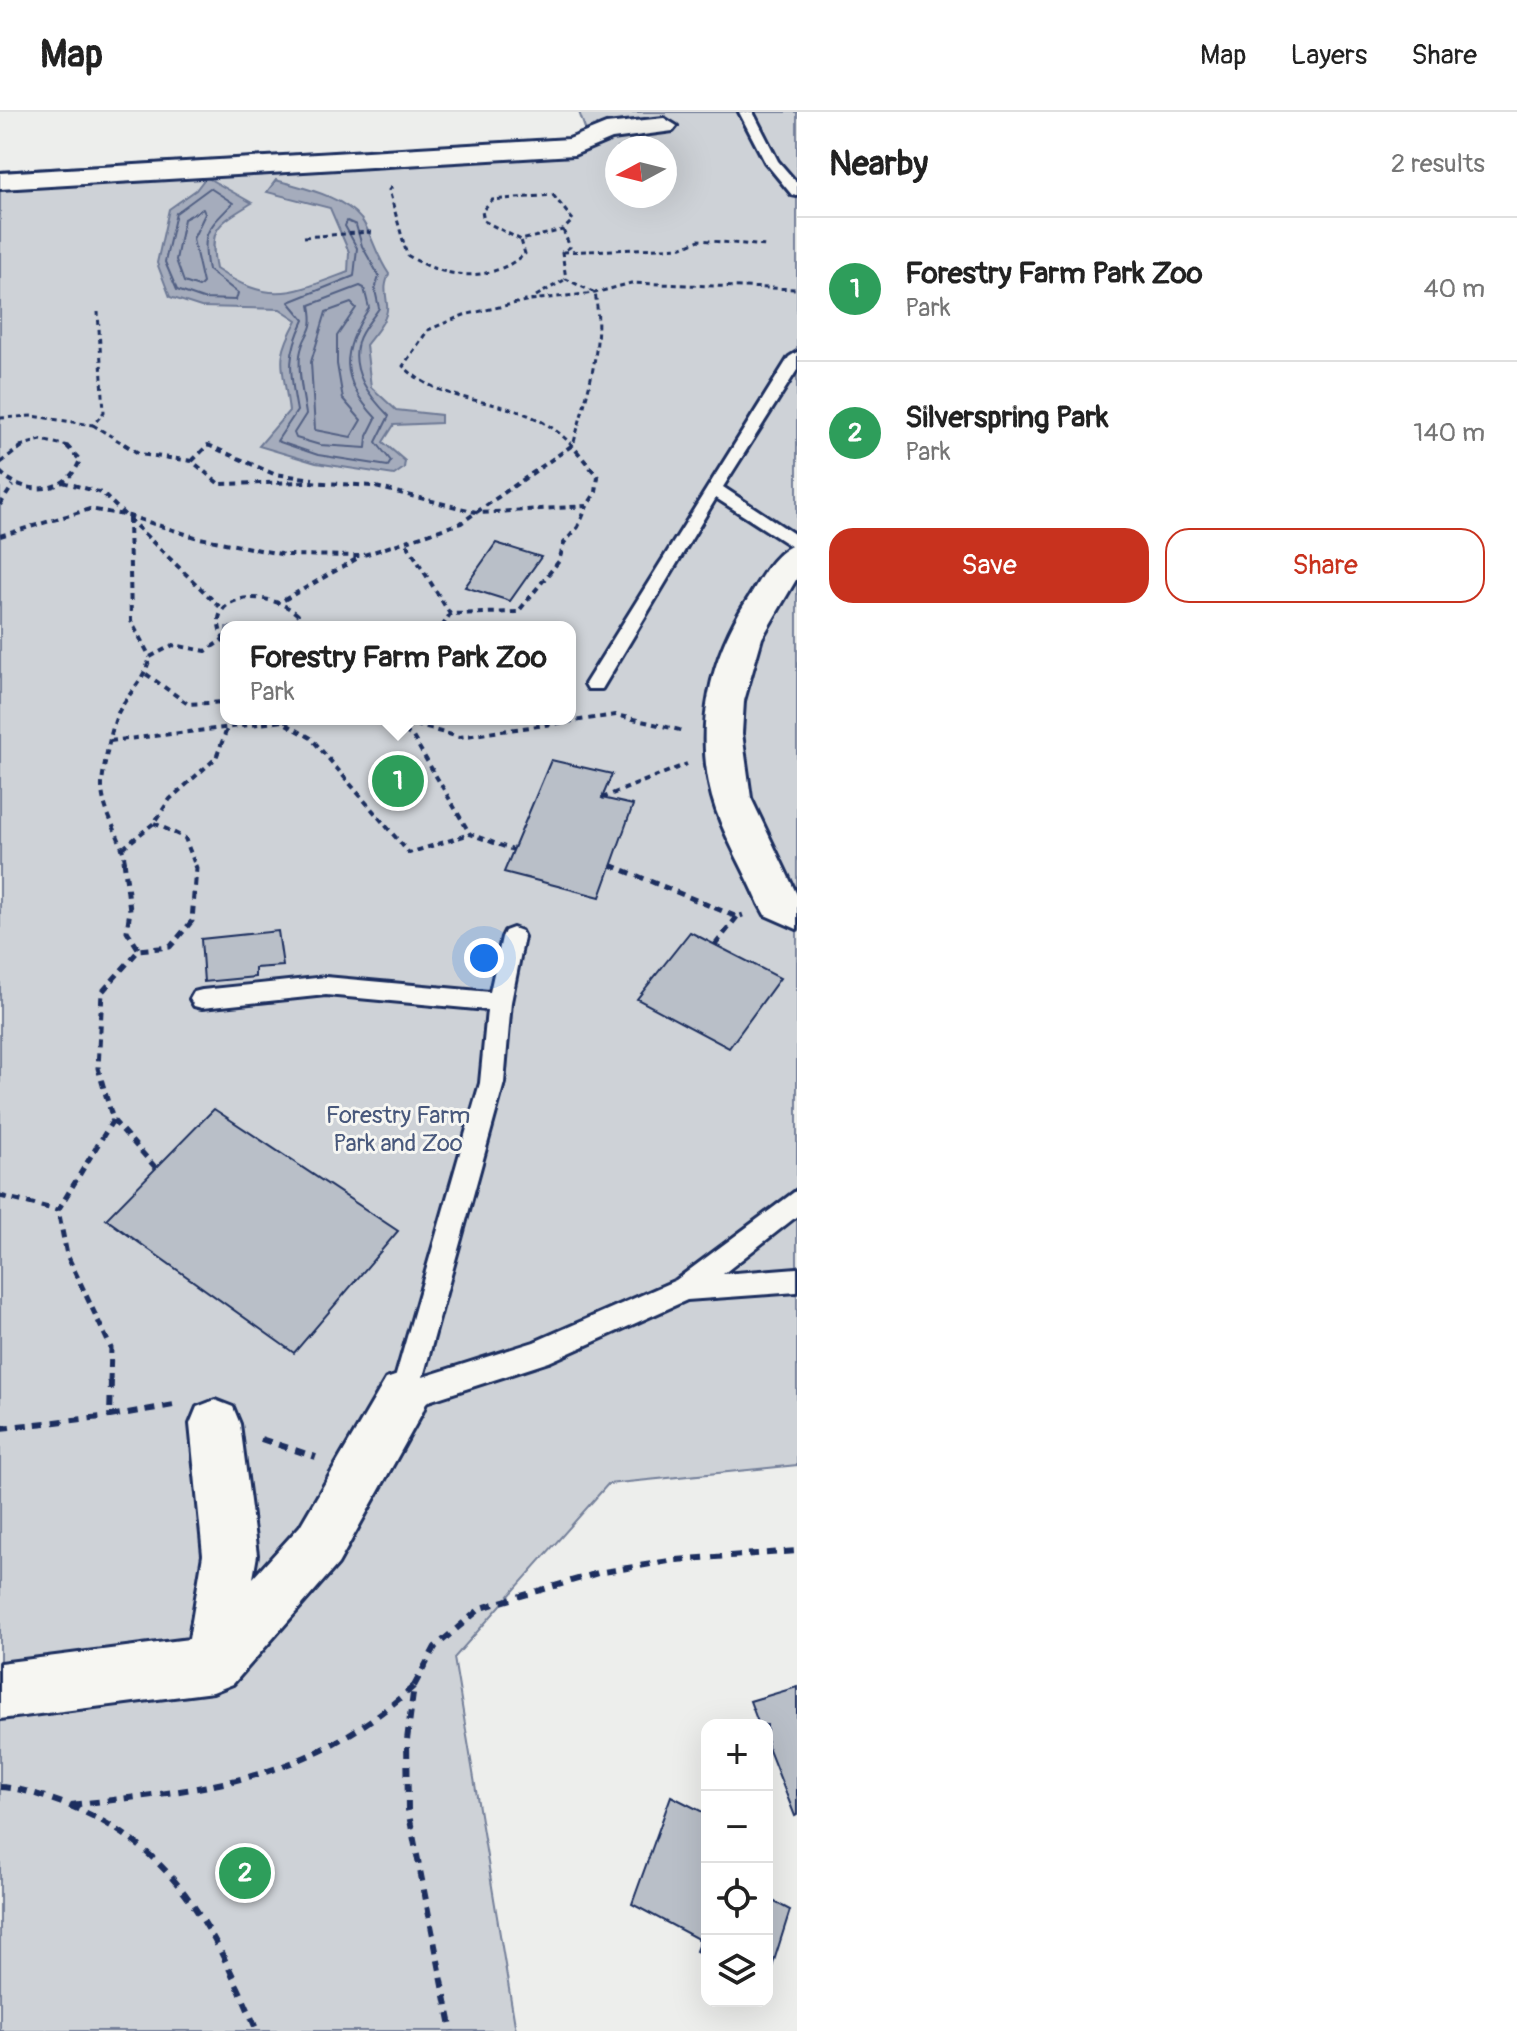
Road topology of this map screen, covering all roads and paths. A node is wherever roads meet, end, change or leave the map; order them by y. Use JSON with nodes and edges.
{"nodes":[{"id":1,"x":746,"y":112,"type":"edge"},
{"id":2,"x":664,"y":126,"type":"dead end"},
{"id":3,"x":0,"y":181,"type":"edge"},
{"id":4,"x":396,"y":183,"type":"dead end"},
{"id":5,"x":797,"y":192,"type":"edge"},
{"id":6,"x":563,"y":230,"type":"junction"},
{"id":7,"x":304,"y":237,"type":"dead end"},
{"id":8,"x":372,"y":237,"type":"dead end"},
{"id":9,"x":521,"y":240,"type":"junction"},
{"id":10,"x":766,"y":246,"type":"dead end"},
{"id":11,"x":562,"y":252,"type":"junction"},
{"id":12,"x":566,"y":279,"type":"junction"},
{"id":13,"x":797,"y":289,"type":"edge"},
{"id":14,"x":595,"y":293,"type":"junction"},
{"id":15,"x":530,"y":300,"type":"junction"},
{"id":16,"x":98,"y":312,"type":"dead end"},
{"id":17,"x":797,"y":357,"type":"edge"},
{"id":18,"x":0,"y":418,"type":"edge"},
{"id":19,"x":93,"y":425,"type":"junction"},
{"id":20,"x":573,"y":447,"type":"junction"},
{"id":21,"x":2,"y":456,"type":"edge"},
{"id":22,"x":192,"y":461,"type":"junction"},
{"id":23,"x":0,"y":463,"type":"edge"},
{"id":24,"x":0,"y":472,"type":"edge"},
{"id":25,"x":63,"y":482,"type":"junction"},
{"id":26,"x":13,"y":485,"type":"junction"},
{"id":27,"x":364,"y":486,"type":"junction"},
{"id":28,"x":713,"y":488,"type":"junction"},
{"id":29,"x":0,"y":505,"type":"edge"},
{"id":30,"x":587,"y":506,"type":"junction"},
{"id":31,"x":480,"y":513,"type":"junction"},
{"id":32,"x":129,"y":516,"type":"junction"},
{"id":33,"x":0,"y":536,"type":"edge"},
{"id":34,"x":407,"y":544,"type":"junction"},
{"id":35,"x":797,"y":544,"type":"edge"},
{"id":36,"x":797,"y":555,"type":"edge"},
{"id":37,"x":361,"y":556,"type":"junction"},
{"id":38,"x":283,"y":600,"type":"junction"},
{"id":39,"x":222,"y":609,"type":"junction"},
{"id":40,"x":450,"y":614,"type":"junction"},
{"id":41,"x":298,"y":621,"type":"edge"},
{"id":42,"x":446,"y":621,"type":"edge"},
{"id":43,"x":220,"y":632,"type":"edge"},
{"id":44,"x":220,"y":641,"type":"edge"},
{"id":45,"x":150,"y":657,"type":"junction"},
{"id":46,"x":146,"y":674,"type":"junction"},
{"id":47,"x":595,"y":684,"type":"dead end"},
{"id":48,"x":220,"y":702,"type":"edge"},
{"id":49,"x":576,"y":721,"type":"edge"},
{"id":50,"x":250,"y":725,"type":"edge"},
{"id":51,"x":287,"y":725,"type":"edge"},
{"id":52,"x":395,"y":725,"type":"edge"},
{"id":53,"x":416,"y":725,"type":"edge"},
{"id":54,"x":545,"y":725,"type":"edge"},
{"id":55,"x":227,"y":729,"type":"junction"},
{"id":56,"x":110,"y":741,"type":"junction"},
{"id":57,"x":723,"y":750,"type":"junction"},
{"id":58,"x":602,"y":798,"type":"dead end"},
{"id":59,"x":154,"y":823,"type":"junction"},
{"id":60,"x":470,"y":834,"type":"junction"},
{"id":61,"x":123,"y":848,"type":"junction"},
{"id":62,"x":513,"y":850,"type":"dead end"},
{"id":63,"x":611,"y":865,"type":"dead end"},
{"id":64,"x":788,"y":909,"type":"edge"},
{"id":65,"x":737,"y":917,"type":"junction"},
{"id":66,"x":513,"y":937,"type":"dead end"},
{"id":67,"x":715,"y":945,"type":"dead end"},
{"id":68,"x":139,"y":950,"type":"junction"},
{"id":69,"x":202,"y":999,"type":"dead end"},
{"id":70,"x":499,"y":1002,"type":"junction"},
{"id":71,"x":113,"y":1120,"type":"junction"},
{"id":72,"x":156,"y":1168,"type":"dead end"},
{"id":73,"x":0,"y":1196,"type":"edge"},
{"id":74,"x":797,"y":1201,"type":"edge"},
{"id":75,"x":58,"y":1210,"type":"junction"},
{"id":76,"x":797,"y":1280,"type":"edge"},
{"id":77,"x":685,"y":1288,"type":"junction"},
{"id":78,"x":404,"y":1396,"type":"junction"},
{"id":79,"x":110,"y":1416,"type":"junction"},
{"id":80,"x":215,"y":1424,"type":"junction"},
{"id":81,"x":0,"y":1428,"type":"edge"},
{"id":82,"x":330,"y":1462,"type":"dead end"},
{"id":83,"x":797,"y":1551,"type":"edge"},
{"id":84,"x":213,"y":1664,"type":"junction"},
{"id":85,"x":414,"y":1686,"type":"junction"},
{"id":86,"x":0,"y":1691,"type":"edge"},
{"id":87,"x":0,"y":1787,"type":"edge"},
{"id":88,"x":71,"y":1805,"type":"junction"},
{"id":89,"x":257,"y":2031,"type":"edge"},
{"id":90,"x":452,"y":2031,"type":"edge"}],
"edges":[{"from":1,"to":5,"type":"lane"},
{"from":2,"to":3,"type":"street"},
{"from":4,"to":9,"type":"path"},
{"from":6,"to":9,"type":"path"},
{"from":6,"to":9,"type":"path"},
{"from":6,"to":11,"type":"path"},
{"from":7,"to":8,"type":"path"},
{"from":10,"to":11,"type":"path"},
{"from":11,"to":12,"type":"path"},
{"from":12,"to":14,"type":"path"},
{"from":12,"to":15,"type":"path"},
{"from":13,"to":14,"type":"path"},
{"from":14,"to":15,"type":"path"},
{"from":14,"to":20,"type":"path"},
{"from":15,"to":20,"type":"path"},
{"from":16,"to":19,"type":"path"},
{"from":17,"to":28,"type":"lane"},
{"from":18,"to":19,"type":"path"},
{"from":19,"to":22,"type":"path"},
{"from":20,"to":30,"type":"path"},
{"from":20,"to":31,"type":"path"},
{"from":21,"to":23,"type":"path"},
{"from":21,"to":25,"type":"path"},
{"from":22,"to":27,"type":"path"},
{"from":22,"to":27,"type":"path"},
{"from":24,"to":26,"type":"path"},
{"from":25,"to":26,"type":"path"},
{"from":25,"to":32,"type":"path"},
{"from":26,"to":29,"type":"path"},
{"from":27,"to":31,"type":"path"},
{"from":28,"to":35,"type":"lane"},
{"from":28,"to":47,"type":"lane"},
{"from":30,"to":31,"type":"path"},
{"from":30,"to":40,"type":"path"},
{"from":31,"to":34,"type":"path"},
{"from":32,"to":33,"type":"path"},
{"from":32,"to":37,"type":"path"},
{"from":32,"to":39,"type":"path"},
{"from":32,"to":45,"type":"path"},
{"from":34,"to":37,"type":"path"},
{"from":34,"to":40,"type":"path"},
{"from":36,"to":57,"type":"street"},
{"from":37,"to":38,"type":"path"},
{"from":38,"to":39,"type":"path"},
{"from":38,"to":41,"type":"path"},
{"from":39,"to":43,"type":"path"},
{"from":40,"to":42,"type":"path"},
{"from":44,"to":45,"type":"path"},
{"from":45,"to":46,"type":"path"},
{"from":46,"to":48,"type":"path"},
{"from":46,"to":56,"type":"path"},
{"from":49,"to":57,"type":"path"},
{"from":50,"to":55,"type":"path"},
{"from":51,"to":60,"type":"path"},
{"from":52,"to":60,"type":"path"},
{"from":53,"to":54,"type":"path"},
{"from":55,"to":56,"type":"path"},
{"from":55,"to":59,"type":"path"},
{"from":56,"to":61,"type":"path"},
{"from":57,"to":58,"type":"path"},
{"from":57,"to":64,"type":"street"},
{"from":59,"to":61,"type":"path"},
{"from":59,"to":68,"type":"path"},
{"from":60,"to":62,"type":"path"},
{"from":61,"to":68,"type":"path"},
{"from":63,"to":65,"type":"path"},
{"from":64,"to":65,"type":"path"},
{"from":65,"to":67,"type":"path"},
{"from":66,"to":70,"type":"lane"},
{"from":68,"to":71,"type":"path"},
{"from":69,"to":70,"type":"lane"},
{"from":70,"to":78,"type":"lane"},
{"from":71,"to":72,"type":"path"},
{"from":71,"to":75,"type":"path"},
{"from":73,"to":75,"type":"path"},
{"from":74,"to":77,"type":"lane"},
{"from":75,"to":79,"type":"path"},
{"from":76,"to":77,"type":"lane"},
{"from":77,"to":78,"type":"lane"},
{"from":78,"to":84,"type":"street"},
{"from":79,"to":80,"type":"path"},
{"from":79,"to":81,"type":"path"},
{"from":80,"to":82,"type":"path"},
{"from":80,"to":84,"type":"street"},
{"from":83,"to":85,"type":"path"},
{"from":84,"to":86,"type":"street"},
{"from":85,"to":88,"type":"path"},
{"from":85,"to":90,"type":"path"},
{"from":87,"to":88,"type":"path"},
{"from":88,"to":89,"type":"path"}]}
